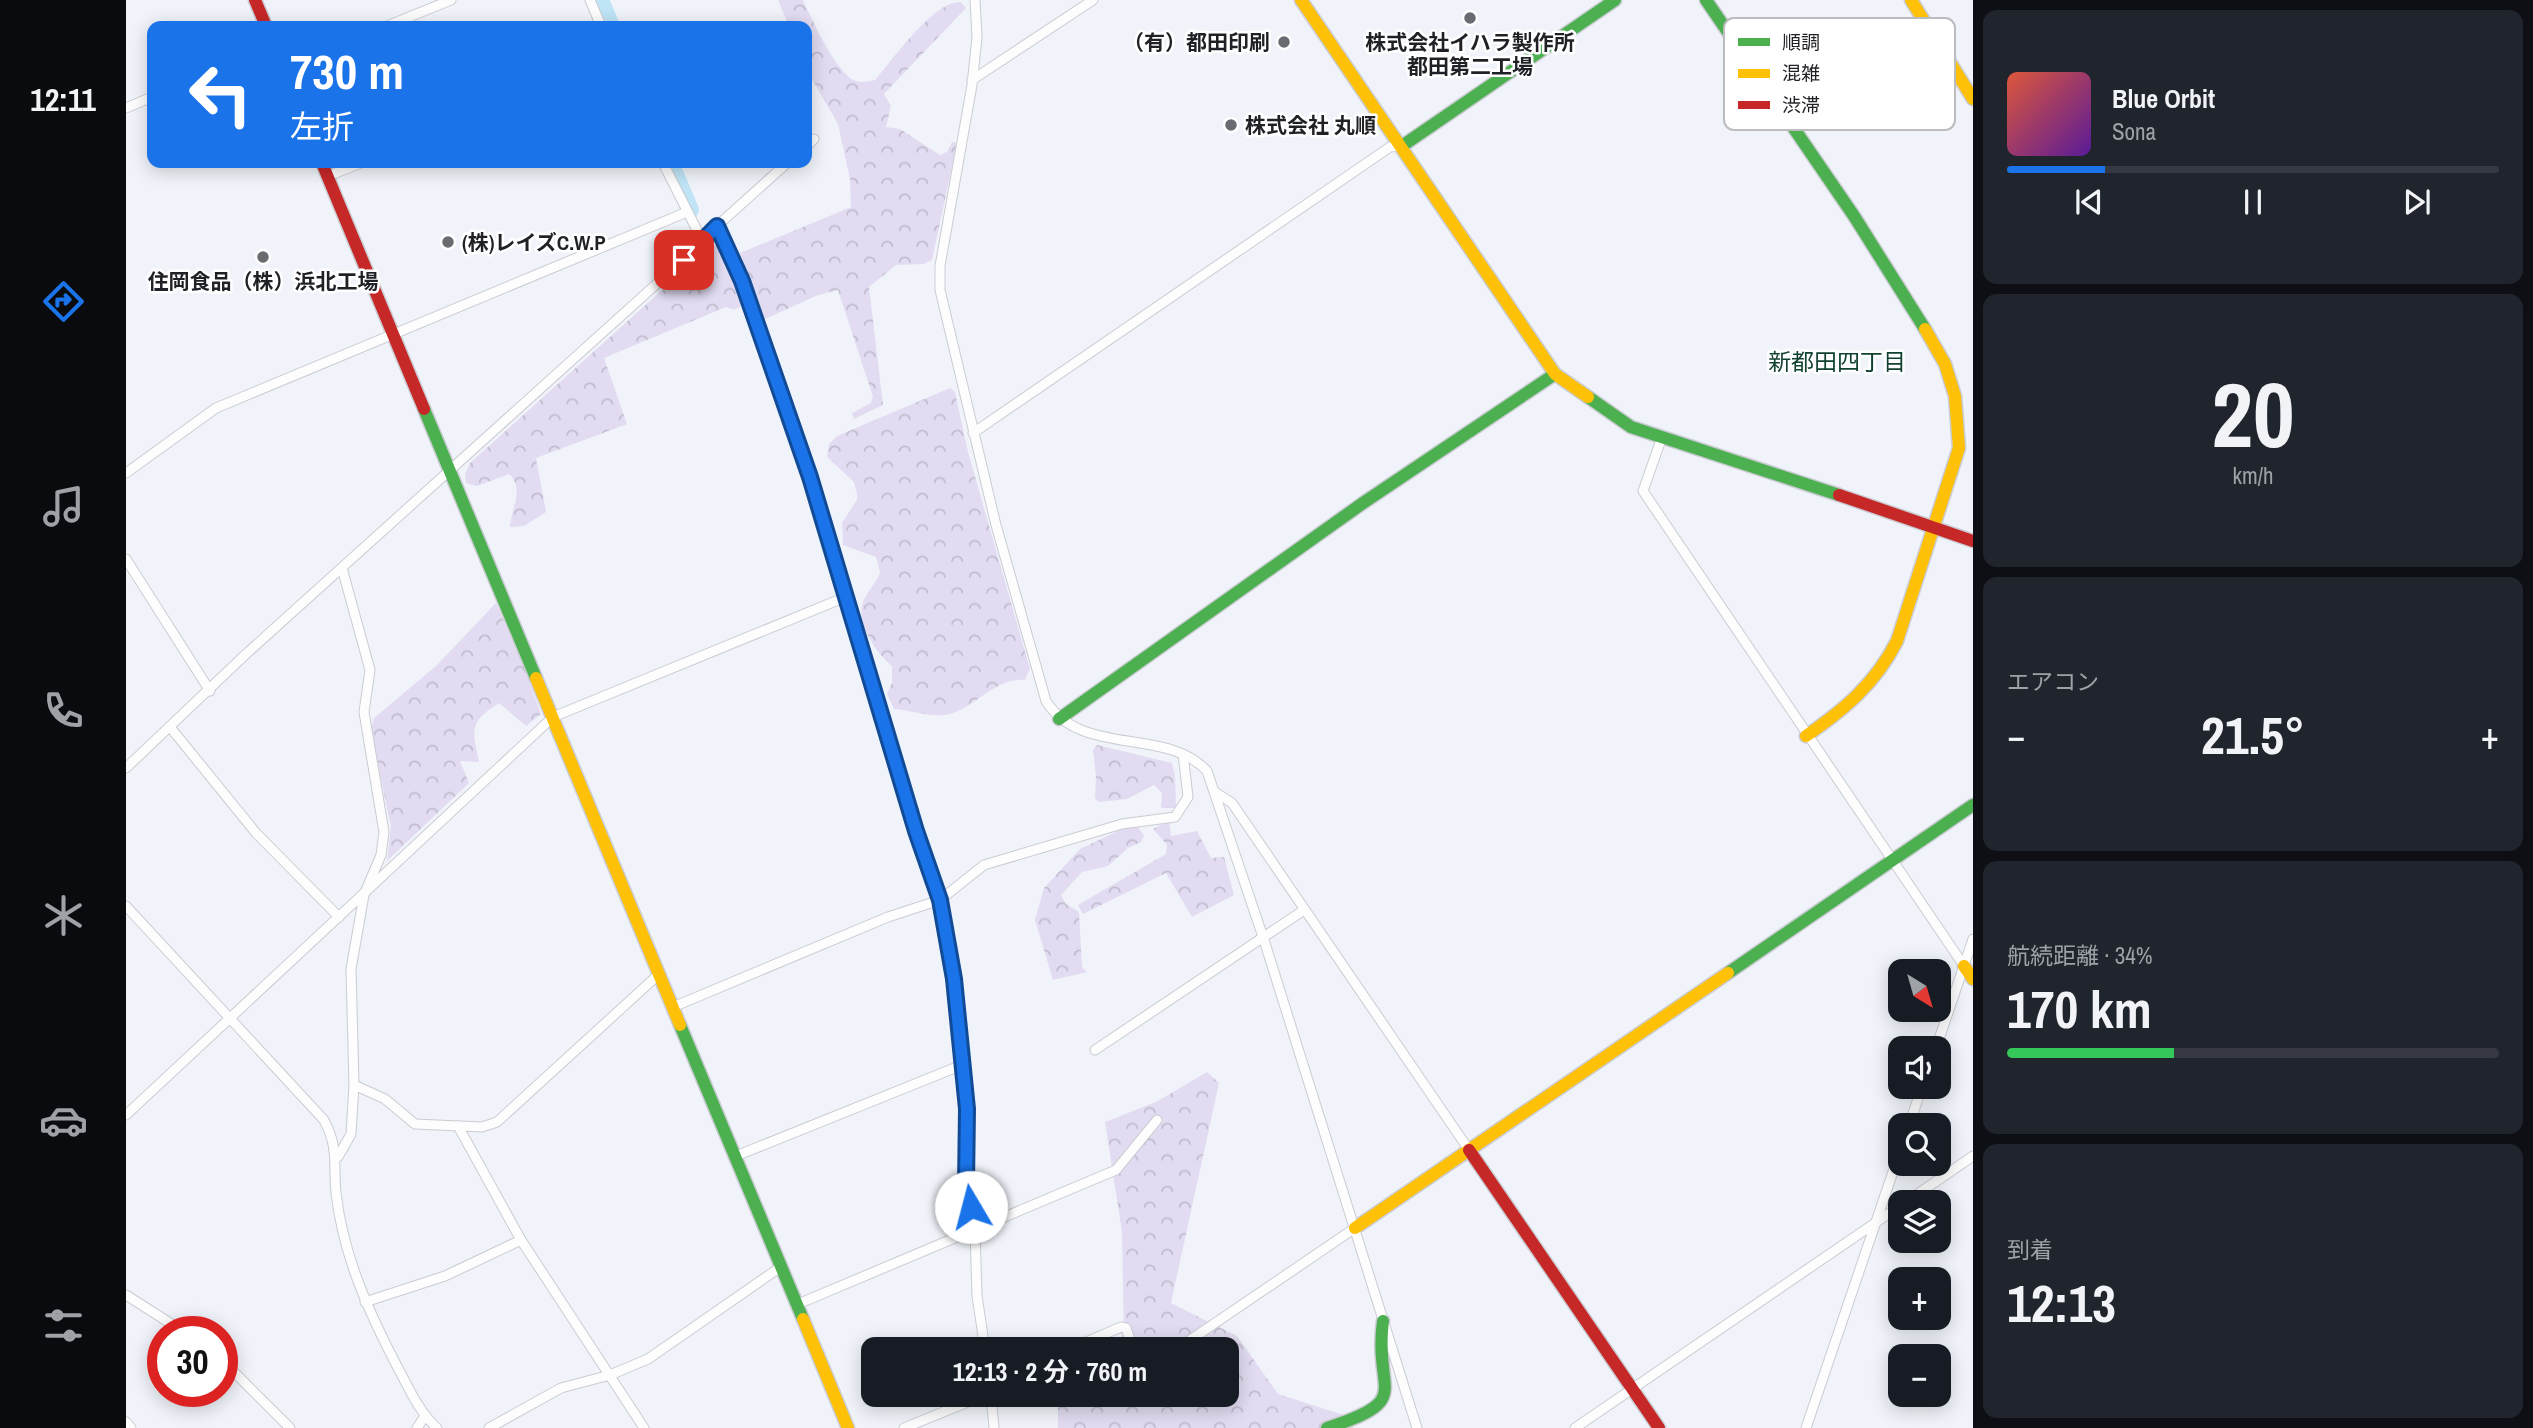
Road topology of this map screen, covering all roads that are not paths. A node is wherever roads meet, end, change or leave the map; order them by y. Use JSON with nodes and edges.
{"nodes":[{"id":1,"x":255,"y":0,"type":"edge"},
{"id":2,"x":451,"y":0,"type":"edge"},
{"id":3,"x":590,"y":0,"type":"edge"},
{"id":4,"x":975,"y":0,"type":"edge"},
{"id":5,"x":1093,"y":0,"type":"edge"},
{"id":6,"x":1301,"y":0,"type":"edge"},
{"id":7,"x":1615,"y":0,"type":"edge"},
{"id":8,"x":1706,"y":0,"type":"edge"},
{"id":9,"x":1911,"y":0,"type":"edge"},
{"id":10,"x":1922,"y":18,"type":"edge"},
{"id":11,"x":264,"y":21,"type":"edge"},
{"id":12,"x":399,"y":21,"type":"edge"},
{"id":13,"x":599,"y":21,"type":"edge"},
{"id":14,"x":1724,"y":26,"type":"edge"},
{"id":15,"x":1955,"y":70,"type":"edge"},
{"id":16,"x":972,"y":80,"type":"junction"},
{"id":17,"x":147,"y":99,"type":"edge"},
{"id":18,"x":1973,"y":99,"type":"edge"},
{"id":19,"x":126,"y":108,"type":"edge"},
{"id":20,"x":1795,"y":130,"type":"edge"},
{"id":21,"x":1402,"y":146,"type":"junction"},
{"id":22,"x":324,"y":168,"type":"edge"},
{"id":23,"x":348,"y":168,"type":"edge"},
{"id":24,"x":665,"y":168,"type":"edge"},
{"id":25,"x":782,"y":168,"type":"edge"},
{"id":26,"x":328,"y":176,"type":"junction"},
{"id":27,"x":687,"y":212,"type":"junction"},
{"id":28,"x":717,"y":226,"type":"junction"},
{"id":29,"x":703,"y":242,"type":"junction"},
{"id":30,"x":394,"y":333,"type":"junction"},
{"id":31,"x":1555,"y":374,"type":"junction"},
{"id":32,"x":974,"y":433,"type":"junction"},
{"id":33,"x":1662,"y":437,"type":"junction"},
{"id":34,"x":450,"y":470,"type":"junction"},
{"id":35,"x":126,"y":473,"type":"edge"},
{"id":36,"x":1933,"y":527,"type":"junction"},
{"id":37,"x":1973,"y":541,"type":"edge"},
{"id":38,"x":126,"y":559,"type":"edge"},
{"id":39,"x":342,"y":568,"type":"junction"},
{"id":40,"x":848,"y":596,"type":"junction"},
{"id":41,"x":210,"y":691,"type":"junction"},
{"id":42,"x":553,"y":717,"type":"junction"},
{"id":43,"x":1059,"y":719,"type":"junction"},
{"id":44,"x":170,"y":727,"type":"junction"},
{"id":45,"x":1806,"y":736,"type":"junction"},
{"id":46,"x":1183,"y":754,"type":"junction"},
{"id":47,"x":126,"y":768,"type":"edge"},
{"id":48,"x":1215,"y":792,"type":"junction"},
{"id":49,"x":1973,"y":805,"type":"edge"},
{"id":50,"x":1890,"y":860,"type":"junction"},
{"id":51,"x":364,"y":895,"type":"junction"},
{"id":52,"x":940,"y":900,"type":"junction"},
{"id":53,"x":126,"y":906,"type":"edge"},
{"id":54,"x":1304,"y":910,"type":"junction"},
{"id":55,"x":340,"y":917,"type":"junction"},
{"id":56,"x":1973,"y":939,"type":"edge"},
{"id":57,"x":1264,"y":940,"type":"junction"},
{"id":58,"x":1964,"y":966,"type":"junction"},
{"id":59,"x":658,"y":975,"type":"junction"},
{"id":60,"x":1973,"y":979,"type":"edge"},
{"id":61,"x":673,"y":1007,"type":"junction"},
{"id":62,"x":230,"y":1019,"type":"junction"},
{"id":63,"x":1940,"y":1036,"type":"edge"},
{"id":64,"x":1096,"y":1050,"type":"dead end"},
{"id":65,"x":962,"y":1065,"type":"junction"},
{"id":66,"x":354,"y":1085,"type":"junction"},
{"id":67,"x":126,"y":1115,"type":"edge"},
{"id":68,"x":1157,"y":1120,"type":"dead end"},
{"id":69,"x":458,"y":1126,"type":"junction"},
{"id":70,"x":1469,"y":1150,"type":"junction"},
{"id":71,"x":736,"y":1156,"type":"junction"},
{"id":72,"x":1973,"y":1156,"type":"edge"},
{"id":73,"x":337,"y":1158,"type":"junction"},
{"id":74,"x":1892,"y":1176,"type":"edge"},
{"id":75,"x":1923,"y":1190,"type":"edge"},
{"id":76,"x":1888,"y":1214,"type":"edge"},
{"id":77,"x":1876,"y":1223,"type":"junction"},
{"id":78,"x":1355,"y":1228,"type":"junction"},
{"id":79,"x":975,"y":1230,"type":"junction"},
{"id":80,"x":522,"y":1240,"type":"junction"},
{"id":81,"x":782,"y":1266,"type":"junction"},
{"id":82,"x":126,"y":1295,"type":"edge"},
{"id":83,"x":365,"y":1302,"type":"junction"},
{"id":84,"x":798,"y":1304,"type":"junction"},
{"id":85,"x":159,"y":1316,"type":"edge"},
{"id":86,"x":1383,"y":1321,"type":"junction"},
{"id":87,"x":983,"y":1337,"type":"edge"},
{"id":88,"x":1098,"y":1337,"type":"edge"},
{"id":89,"x":1129,"y":1337,"type":"edge"},
{"id":90,"x":1195,"y":1337,"type":"edge"},
{"id":91,"x":610,"y":1375,"type":"junction"},
{"id":92,"x":238,"y":1376,"type":"edge"},
{"id":93,"x":1632,"y":1389,"type":"junction"},
{"id":94,"x":956,"y":1407,"type":"edge"},
{"id":95,"x":992,"y":1407,"type":"edge"},
{"id":96,"x":425,"y":1416,"type":"junction"},
{"id":97,"x":126,"y":1422,"type":"edge"},
{"id":98,"x":131,"y":1428,"type":"edge"},
{"id":99,"x":289,"y":1428,"type":"edge"},
{"id":100,"x":417,"y":1428,"type":"edge"},
{"id":101,"x":437,"y":1428,"type":"edge"},
{"id":102,"x":489,"y":1428,"type":"edge"},
{"id":103,"x":644,"y":1428,"type":"edge"},
{"id":104,"x":848,"y":1428,"type":"edge"},
{"id":105,"x":904,"y":1428,"type":"edge"},
{"id":106,"x":994,"y":1428,"type":"edge"},
{"id":107,"x":1327,"y":1428,"type":"edge"},
{"id":108,"x":1417,"y":1428,"type":"edge"},
{"id":109,"x":1575,"y":1428,"type":"edge"},
{"id":110,"x":1659,"y":1428,"type":"edge"},
{"id":111,"x":1805,"y":1428,"type":"edge"}],
"edges":[{"from":1,"to":11,"type":"street"},
{"from":2,"to":12,"type":"street"},
{"from":3,"to":13,"type":"street"},
{"from":4,"to":16,"type":"street"},
{"from":5,"to":16,"type":"street"},
{"from":6,"to":21,"type":"street"},
{"from":7,"to":21,"type":"street"},
{"from":8,"to":14,"type":"street"},
{"from":9,"to":10,"type":"street"},
{"from":15,"to":18,"type":"street"},
{"from":16,"to":32,"type":"street"},
{"from":17,"to":19,"type":"street"},
{"from":20,"to":36,"type":"street"},
{"from":21,"to":31,"type":"street"},
{"from":21,"to":32,"type":"street"},
{"from":22,"to":26,"type":"street"},
{"from":23,"to":26,"type":"street"},
{"from":24,"to":27,"type":"street"},
{"from":25,"to":28,"type":"street"},
{"from":26,"to":30,"type":"street"},
{"from":27,"to":29,"type":"street"},
{"from":27,"to":30,"type":"street"},
{"from":28,"to":29,"type":"street"},
{"from":28,"to":40,"type":"street"},
{"from":29,"to":34,"type":"street"},
{"from":30,"to":34,"type":"street"},
{"from":30,"to":35,"type":"street"},
{"from":31,"to":33,"type":"street"},
{"from":31,"to":43,"type":"street"},
{"from":32,"to":43,"type":"street"},
{"from":33,"to":36,"type":"street"},
{"from":33,"to":45,"type":"street"},
{"from":34,"to":39,"type":"street"},
{"from":34,"to":42,"type":"street"},
{"from":36,"to":37,"type":"street"},
{"from":36,"to":45,"type":"street"},
{"from":38,"to":41,"type":"street"},
{"from":39,"to":41,"type":"street"},
{"from":39,"to":51,"type":"street"},
{"from":40,"to":42,"type":"street"},
{"from":40,"to":52,"type":"street"},
{"from":41,"to":44,"type":"street"},
{"from":42,"to":51,"type":"street"},
{"from":42,"to":59,"type":"street"},
{"from":43,"to":46,"type":"street"},
{"from":44,"to":47,"type":"street"},
{"from":44,"to":55,"type":"street"},
{"from":45,"to":50,"type":"street"},
{"from":46,"to":48,"type":"street"},
{"from":46,"to":52,"type":"street"},
{"from":48,"to":54,"type":"street"},
{"from":48,"to":57,"type":"street"},
{"from":49,"to":50,"type":"street"},
{"from":50,"to":58,"type":"street"},
{"from":50,"to":70,"type":"street"},
{"from":51,"to":55,"type":"street"},
{"from":51,"to":66,"type":"street"},
{"from":52,"to":61,"type":"street"},
{"from":52,"to":65,"type":"street"},
{"from":53,"to":62,"type":"street"},
{"from":54,"to":57,"type":"street"},
{"from":54,"to":70,"type":"street"},
{"from":55,"to":62,"type":"street"},
{"from":56,"to":58,"type":"street"},
{"from":57,"to":64,"type":"street"},
{"from":57,"to":78,"type":"street"},
{"from":58,"to":60,"type":"street"},
{"from":58,"to":63,"type":"street"},
{"from":59,"to":61,"type":"street"},
{"from":59,"to":69,"type":"street"},
{"from":61,"to":71,"type":"street"},
{"from":62,"to":67,"type":"street"},
{"from":62,"to":73,"type":"street"},
{"from":65,"to":71,"type":"street"},
{"from":65,"to":79,"type":"street"},
{"from":66,"to":69,"type":"street"},
{"from":66,"to":73,"type":"street"},
{"from":68,"to":79,"type":"street"},
{"from":69,"to":80,"type":"street"},
{"from":70,"to":78,"type":"street"},
{"from":70,"to":93,"type":"street"},
{"from":71,"to":81,"type":"street"},
{"from":72,"to":75,"type":"street"},
{"from":73,"to":83,"type":"street"},
{"from":74,"to":77,"type":"street"},
{"from":76,"to":77,"type":"street"},
{"from":77,"to":93,"type":"street"},
{"from":77,"to":111,"type":"street"},
{"from":78,"to":86,"type":"street"},
{"from":78,"to":90,"type":"street"},
{"from":79,"to":84,"type":"street"},
{"from":79,"to":87,"type":"street"},
{"from":80,"to":83,"type":"street"},
{"from":80,"to":91,"type":"street"},
{"from":81,"to":84,"type":"street"},
{"from":81,"to":91,"type":"street"},
{"from":82,"to":85,"type":"street"},
{"from":83,"to":96,"type":"street"},
{"from":84,"to":104,"type":"street"},
{"from":86,"to":107,"type":"street"},
{"from":86,"to":108,"type":"street"},
{"from":88,"to":89,"type":"street"},
{"from":91,"to":102,"type":"street"},
{"from":91,"to":103,"type":"street"},
{"from":92,"to":99,"type":"street"},
{"from":93,"to":109,"type":"street"},
{"from":93,"to":110,"type":"street"},
{"from":94,"to":105,"type":"street"},
{"from":95,"to":106,"type":"street"},
{"from":96,"to":100,"type":"street"},
{"from":96,"to":101,"type":"street"},
{"from":97,"to":98,"type":"street"}]}
